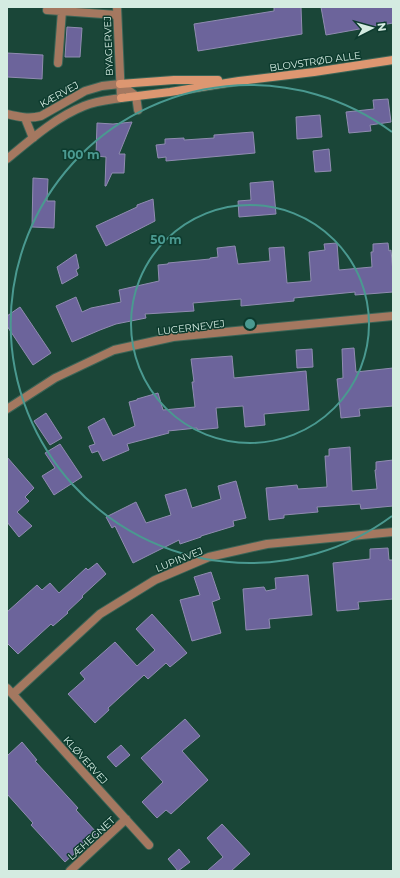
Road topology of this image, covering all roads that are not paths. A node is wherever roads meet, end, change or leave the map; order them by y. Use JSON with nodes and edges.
{"nodes":[{"id":1,"x":47,"y":10,"type":"dead end"},
{"id":2,"x":62,"y":11,"type":"junction"},
{"id":3,"x":117,"y":11,"type":"edge"},
{"id":4,"x":393,"y":60,"type":"edge"},
{"id":5,"x":58,"y":63,"type":"dead end"},
{"id":6,"x":239,"y":81,"type":"junction"},
{"id":7,"x":120,"y":84,"type":"junction"},
{"id":8,"x":136,"y":96,"type":"junction"},
{"id":9,"x":121,"y":98,"type":"junction"},
{"id":10,"x":138,"y":110,"type":"dead end"},
{"id":11,"x":7,"y":114,"type":"edge"},
{"id":12,"x":25,"y":118,"type":"junction"},
{"id":13,"x":33,"y":138,"type":"junction"},
{"id":14,"x":7,"y":159,"type":"edge"},
{"id":15,"x":393,"y":316,"type":"edge"},
{"id":16,"x":7,"y":409,"type":"edge"},
{"id":17,"x":393,"y":532,"type":"edge"},
{"id":18,"x":10,"y":691,"type":"edge"},
{"id":19,"x":126,"y":819,"type":"junction"},
{"id":20,"x":149,"y":845,"type":"dead end"},
{"id":21,"x":70,"y":871,"type":"edge"}],
"edges":[{"from":1,"to":2,"type":"street"},
{"from":2,"to":3,"type":"street"},
{"from":2,"to":5,"type":"street"},
{"from":3,"to":7,"type":"street","name":"BYAGERVEJ"},
{"from":4,"to":6,"type":"street","name":"BLOVSTRØD ALLE"},
{"from":6,"to":7,"type":"street","name":"BLOVSTRØD ALLE"},
{"from":6,"to":8,"type":"street","name":"BLOVSTRØD ALLE"},
{"from":7,"to":8,"type":"street","name":"BYAGERVEJ"},
{"from":7,"to":9,"type":"street","name":"BYAGERVEJ"},
{"from":7,"to":12,"type":"street","name":"KÆRVEJ"},
{"from":8,"to":9,"type":"street","name":"BLOVSTRØD ALLE"},
{"from":8,"to":10,"type":"street"},
{"from":9,"to":13,"type":"street"},
{"from":11,"to":12,"type":"street","name":"KÆRVEJ"},
{"from":12,"to":13,"type":"street"},
{"from":13,"to":14,"type":"street"},
{"from":15,"to":16,"type":"street","name":"LUCERNEVEJ"},
{"from":17,"to":18,"type":"street","name":"LUPINVEJ"},
{"from":18,"to":19,"type":"street","name":"KLØVERVEJ"},
{"from":19,"to":20,"type":"street","name":"KLØVERVEJ"},
{"from":19,"to":21,"type":"street","name":"LÆHEGNET"}]}
